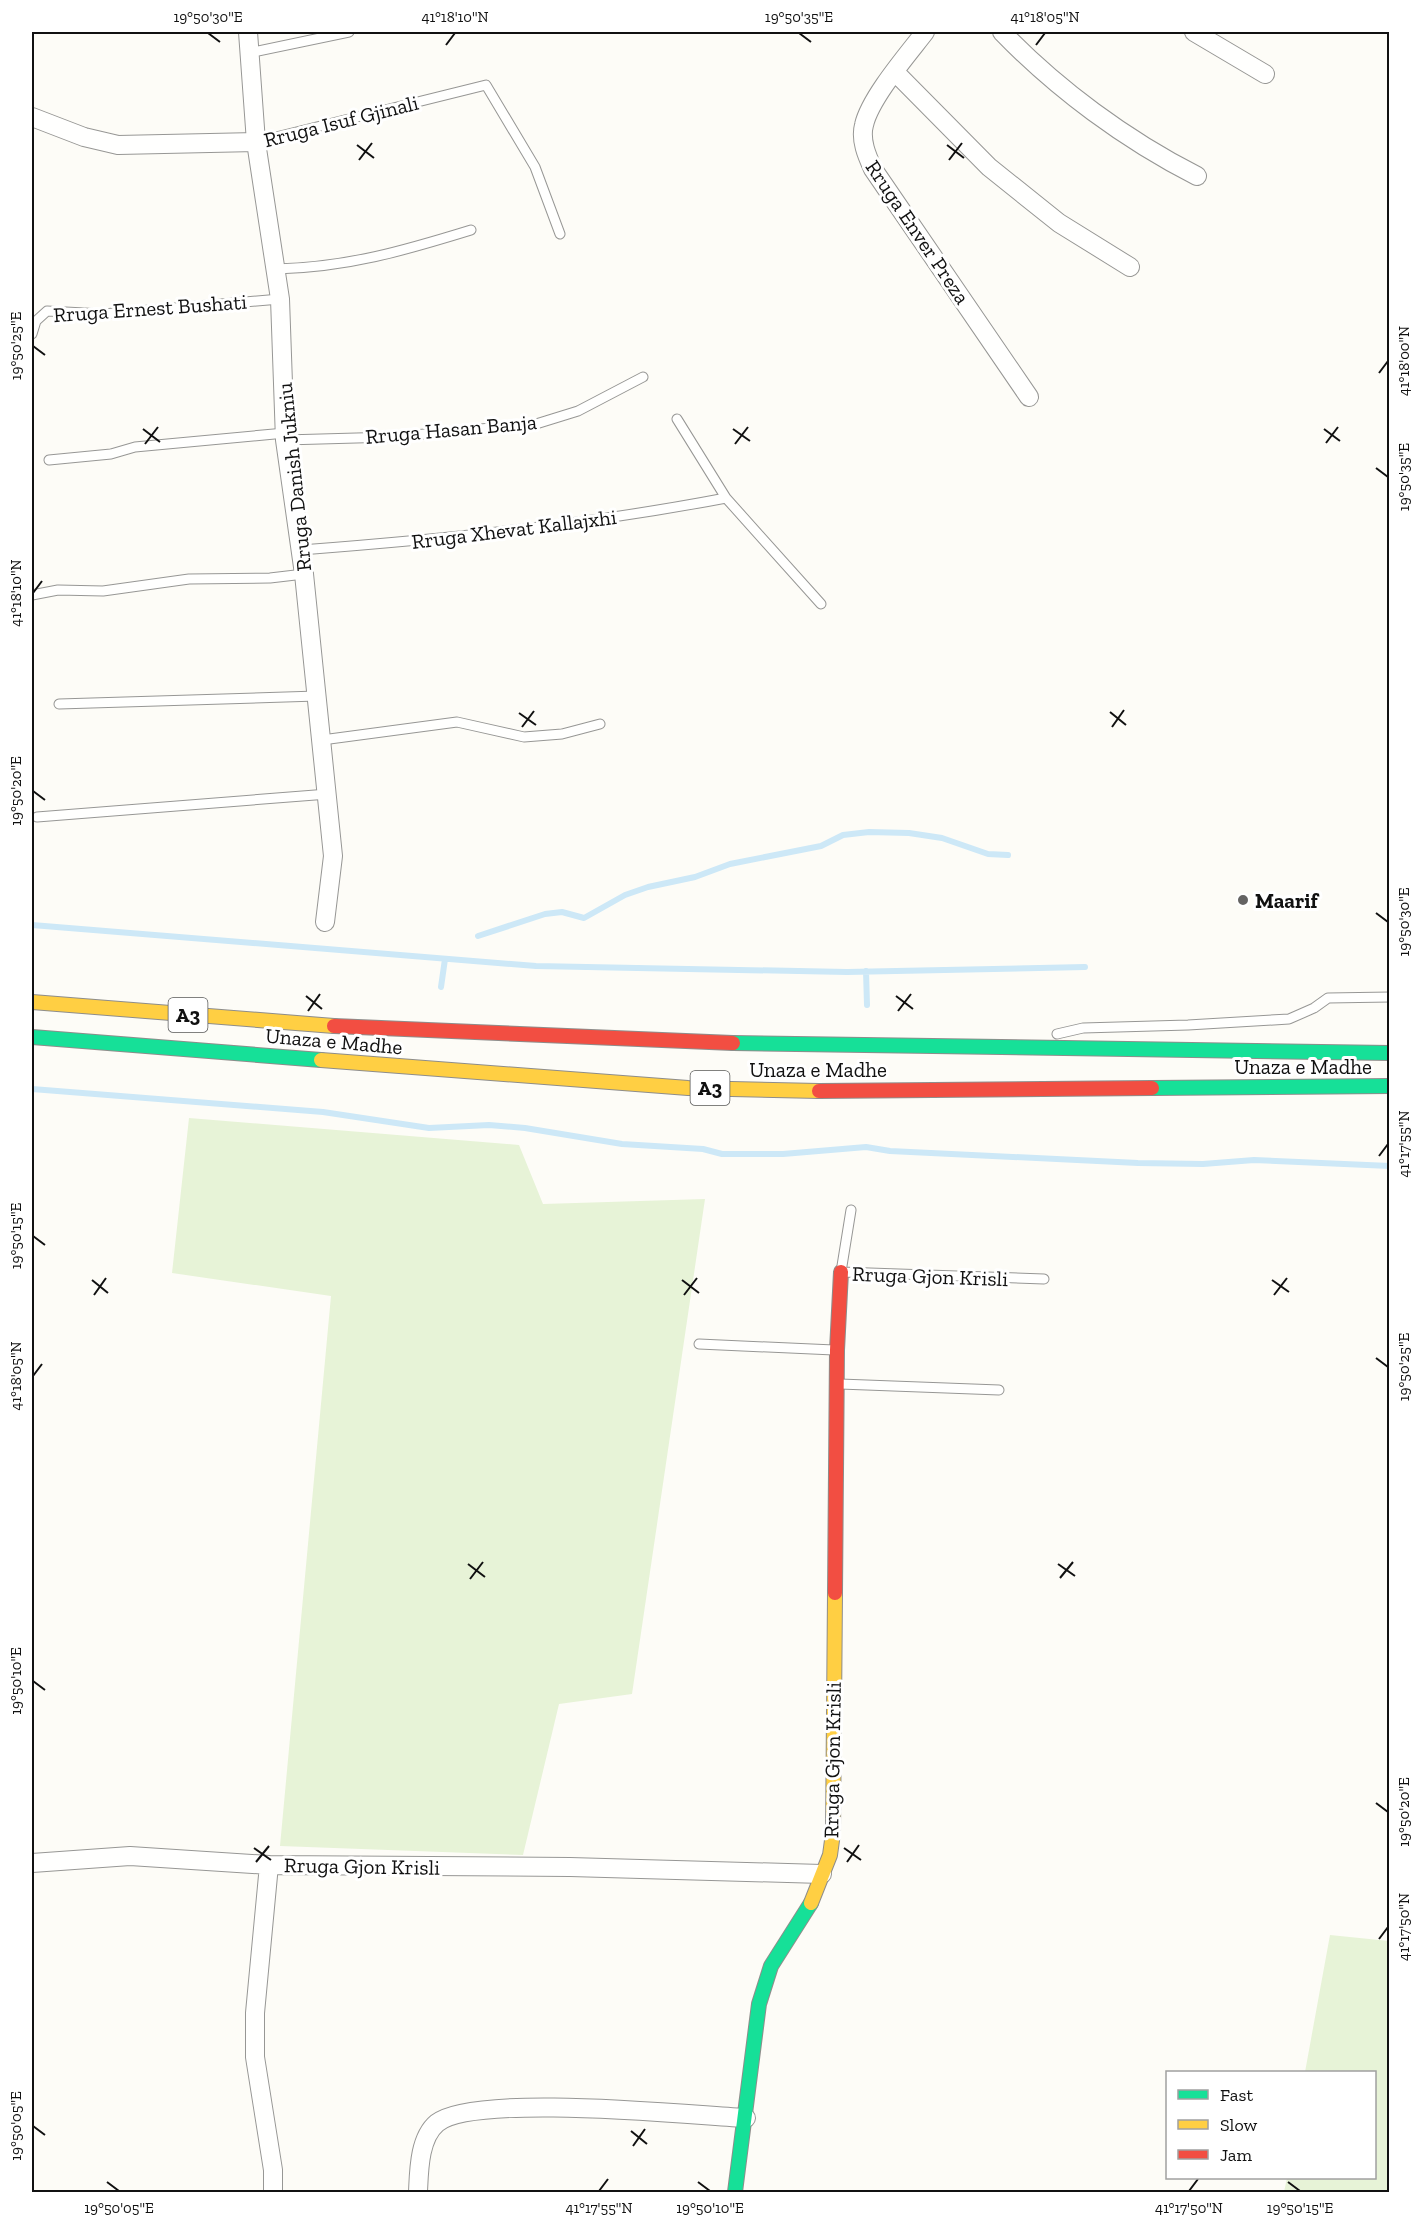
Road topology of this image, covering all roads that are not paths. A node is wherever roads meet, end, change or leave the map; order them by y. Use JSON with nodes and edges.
{"nodes":[{"id":1,"x":249,"y":32,"type":"edge"},
{"id":2,"x":349,"y":32,"type":"edge"},
{"id":3,"x":925,"y":32,"type":"edge"},
{"id":4,"x":1002,"y":32,"type":"edge"},
{"id":5,"x":1194,"y":32,"type":"edge"},
{"id":6,"x":249,"y":53,"type":"junction"},
{"id":7,"x":895,"y":72,"type":"junction"},
{"id":8,"x":1264,"y":74,"type":"dead end"},
{"id":9,"x":32,"y":117,"type":"edge"},
{"id":10,"x":256,"y":142,"type":"junction"},
{"id":11,"x":1197,"y":176,"type":"dead end"},
{"id":12,"x":471,"y":230,"type":"dead end"},
{"id":13,"x":560,"y":234,"type":"dead end"},
{"id":14,"x":1130,"y":267,"type":"dead end"},
{"id":15,"x":277,"y":269,"type":"junction"},
{"id":16,"x":280,"y":299,"type":"junction"},
{"id":17,"x":32,"y":334,"type":"edge"},
{"id":18,"x":643,"y":377,"type":"dead end"},
{"id":19,"x":1029,"y":397,"type":"dead end"},
{"id":20,"x":677,"y":418,"type":"dead end"},
{"id":21,"x":285,"y":437,"type":"junction"},
{"id":22,"x":49,"y":460,"type":"dead end"},
{"id":23,"x":726,"y":498,"type":"junction"},
{"id":24,"x":301,"y":550,"type":"junction"},
{"id":25,"x":304,"y":574,"type":"junction"},
{"id":26,"x":32,"y":594,"type":"edge"},
{"id":27,"x":821,"y":604,"type":"dead end"},
{"id":28,"x":317,"y":696,"type":"junction"},
{"id":29,"x":59,"y":704,"type":"dead end"},
{"id":30,"x":600,"y":724,"type":"dead end"},
{"id":31,"x":322,"y":740,"type":"junction"},
{"id":32,"x":328,"y":794,"type":"junction"},
{"id":33,"x":37,"y":817,"type":"dead end"},
{"id":34,"x":325,"y":922,"type":"dead end"},
{"id":35,"x":50,"y":990,"type":"dead end"},
{"id":36,"x":1389,"y":998,"type":"edge"},
{"id":37,"x":32,"y":1002,"type":"edge"},
{"id":38,"x":87,"y":1006,"type":"junction"},
{"id":39,"x":32,"y":1037,"type":"edge"},
{"id":40,"x":1013,"y":1046,"type":"junction"},
{"id":41,"x":1389,"y":1053,"type":"edge"},
{"id":42,"x":1389,"y":1086,"type":"edge"},
{"id":43,"x":851,"y":1210,"type":"dead end"},
{"id":44,"x":841,"y":1272,"type":"junction"},
{"id":45,"x":1044,"y":1280,"type":"dead end"},
{"id":46,"x":699,"y":1344,"type":"dead end"},
{"id":47,"x":837,"y":1350,"type":"junction"},
{"id":48,"x":837,"y":1384,"type":"junction"},
{"id":49,"x":999,"y":1390,"type":"dead end"},
{"id":50,"x":32,"y":1863,"type":"edge"},
{"id":51,"x":269,"y":1865,"type":"junction"},
{"id":52,"x":822,"y":1874,"type":"junction"},
{"id":53,"x":746,"y":2118,"type":"junction"},
{"id":54,"x":273,"y":2193,"type":"edge"},
{"id":55,"x":418,"y":2193,"type":"edge"},
{"id":56,"x":735,"y":2193,"type":"edge"}],
"edges":[{"from":1,"to":6,"type":"street","name":"Rruga Danish Jukniu"},
{"from":2,"to":6,"type":"lane"},
{"from":3,"to":7,"type":"street","name":"Rruga Enver Preza"},
{"from":4,"to":11,"type":"street"},
{"from":5,"to":8,"type":"street"},
{"from":6,"to":10,"type":"street","name":"Rruga Danish Jukniu"},
{"from":7,"to":14,"type":"street"},
{"from":7,"to":19,"type":"street","name":"Rruga Enver Preza"},
{"from":9,"to":10,"type":"street","name":"Rruga Isuf Gjinali"},
{"from":10,"to":13,"type":"lane","name":"Rruga Isuf Gjinali"},
{"from":10,"to":15,"type":"street","name":"Rruga Danish Jukniu"},
{"from":12,"to":15,"type":"lane"},
{"from":15,"to":16,"type":"street","name":"Rruga Danish Jukniu"},
{"from":16,"to":17,"type":"lane","name":"Rruga Ernest Bushati"},
{"from":16,"to":21,"type":"street","name":"Rruga Danish Jukniu"},
{"from":18,"to":21,"type":"lane","name":"Rruga Hasan Banja"},
{"from":20,"to":23,"type":"lane"},
{"from":21,"to":22,"type":"lane","name":"Rruga Hasan Banja"},
{"from":21,"to":24,"type":"street","name":"Rruga Danish Jukniu"},
{"from":23,"to":24,"type":"lane","name":"Rruga Xhevat Kallajxhi"},
{"from":23,"to":27,"type":"lane"},
{"from":24,"to":25,"type":"street","name":"Rruga Danish Jukniu"},
{"from":25,"to":26,"type":"lane"},
{"from":25,"to":28,"type":"street","name":"Rruga Danish Jukniu"},
{"from":28,"to":29,"type":"lane"},
{"from":28,"to":31,"type":"street","name":"Rruga Danish Jukniu"},
{"from":30,"to":31,"type":"lane"},
{"from":31,"to":32,"type":"street","name":"Rruga Danish Jukniu"},
{"from":32,"to":33,"type":"lane"},
{"from":32,"to":34,"type":"street","name":"Rruga Danish Jukniu"},
{"from":35,"to":38,"type":"main road"},
{"from":36,"to":40,"type":"lane"},
{"from":37,"to":38,"type":"main road","name":"Unaza e Madhe","number":"A3"},
{"from":38,"to":40,"type":"main road","name":"Unaza e Madhe","number":"A3"},
{"from":39,"to":42,"type":"main road","name":"Unaza e Madhe","number":"A3"},
{"from":40,"to":41,"type":"main road","name":"Unaza e Madhe","number":"A3"},
{"from":43,"to":44,"type":"lane"},
{"from":44,"to":45,"type":"lane","name":"Rruga Gjon Krisli"},
{"from":44,"to":47,"type":"main road","name":"Rruga Gjon Krisli"},
{"from":46,"to":47,"type":"lane"},
{"from":47,"to":48,"type":"main road","name":"Rruga Gjon Krisli"},
{"from":48,"to":49,"type":"lane"},
{"from":48,"to":52,"type":"main road","name":"Rruga Gjon Krisli"},
{"from":50,"to":51,"type":"street","name":"Rruga Gjon Krisli"},
{"from":51,"to":52,"type":"street","name":"Rruga Gjon Krisli"},
{"from":51,"to":54,"type":"street"},
{"from":52,"to":53,"type":"main road"},
{"from":53,"to":55,"type":"street"},
{"from":53,"to":56,"type":"main road"}]}
